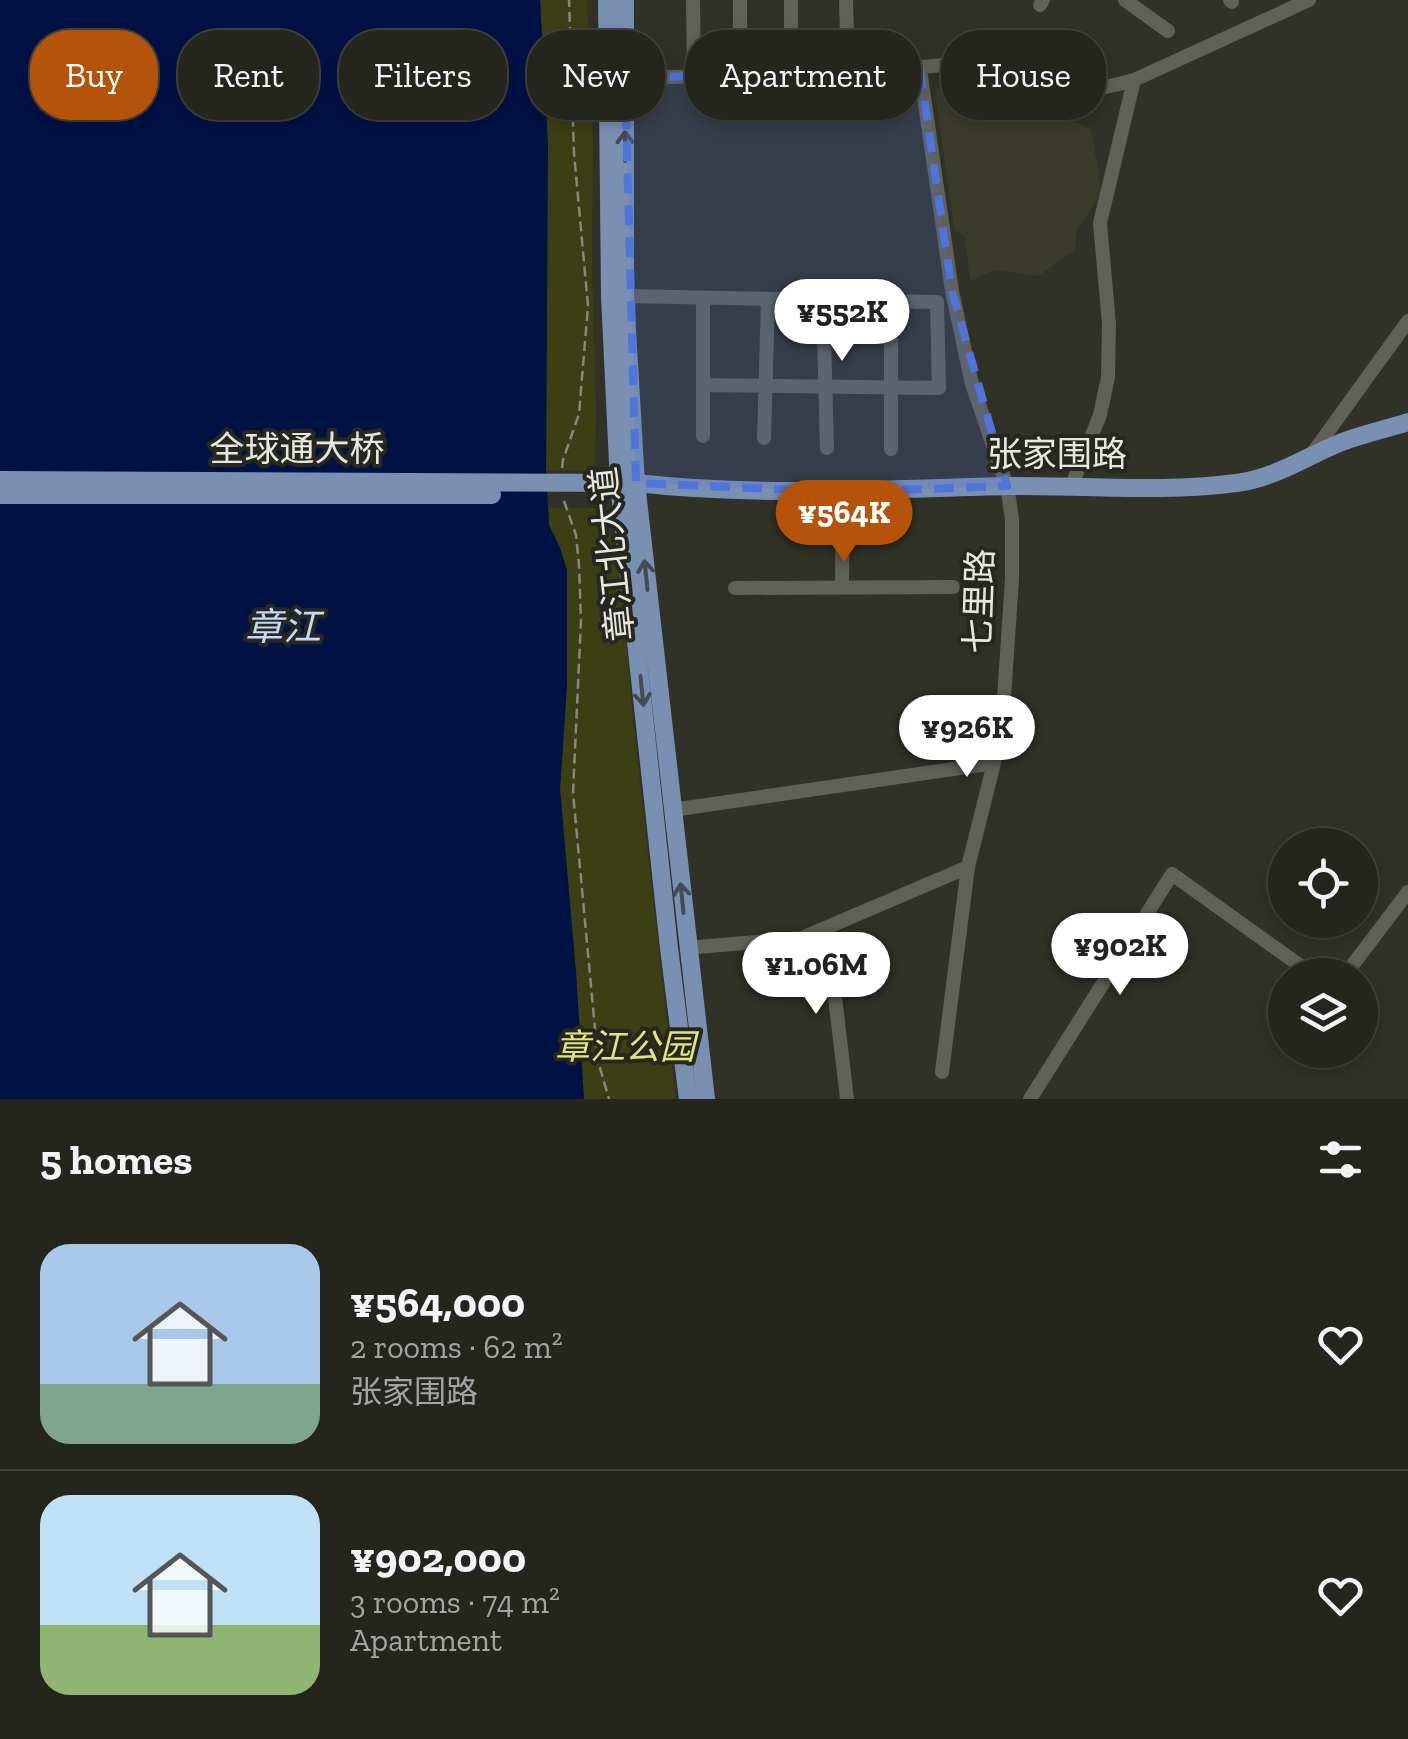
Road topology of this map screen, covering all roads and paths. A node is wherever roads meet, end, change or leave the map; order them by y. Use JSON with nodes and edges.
{"nodes":[{"id":1,"x":569,"y":0,"type":"edge"},
{"id":2,"x":608,"y":0,"type":"edge"},
{"id":3,"x":625,"y":0,"type":"edge"},
{"id":4,"x":693,"y":0,"type":"edge"},
{"id":5,"x":740,"y":0,"type":"edge"},
{"id":6,"x":791,"y":0,"type":"edge"},
{"id":7,"x":846,"y":0,"type":"edge"},
{"id":8,"x":1125,"y":0,"type":"edge"},
{"id":9,"x":1309,"y":0,"type":"edge"},
{"id":10,"x":625,"y":30,"type":"edge"},
{"id":11,"x":693,"y":30,"type":"edge"},
{"id":12,"x":740,"y":30,"type":"edge"},
{"id":13,"x":791,"y":30,"type":"edge"},
{"id":14,"x":847,"y":30,"type":"edge"},
{"id":15,"x":1168,"y":31,"type":"dead end"},
{"id":16,"x":921,"y":68,"type":"edge"},
{"id":17,"x":921,"y":75,"type":"edge"},
{"id":18,"x":1134,"y":80,"type":"junction"},
{"id":19,"x":625,"y":120,"type":"edge"},
{"id":20,"x":625,"y":296,"type":"junction"},
{"id":21,"x":703,"y":298,"type":"junction"},
{"id":22,"x":768,"y":299,"type":"junction"},
{"id":23,"x":823,"y":300,"type":"junction"},
{"id":24,"x":891,"y":301,"type":"junction"},
{"id":25,"x":1408,"y":320,"type":"edge"},
{"id":26,"x":703,"y":385,"type":"junction"},
{"id":27,"x":766,"y":386,"type":"junction"},
{"id":28,"x":826,"y":386,"type":"junction"},
{"id":29,"x":891,"y":388,"type":"junction"},
{"id":30,"x":1408,"y":422,"type":"edge"},
{"id":31,"x":702,"y":436,"type":"dead end"},
{"id":32,"x":764,"y":438,"type":"dead end"},
{"id":33,"x":827,"y":448,"type":"dead end"},
{"id":34,"x":891,"y":449,"type":"dead end"},
{"id":35,"x":1307,"y":460,"type":"junction"},
{"id":36,"x":561,"y":476,"type":"dead end"},
{"id":37,"x":0,"y":480,"type":"edge"},
{"id":38,"x":1072,"y":485,"type":"junction"},
{"id":39,"x":1006,"y":486,"type":"junction"},
{"id":40,"x":594,"y":489,"type":"junction"},
{"id":41,"x":562,"y":490,"type":"dead end"},
{"id":42,"x":628,"y":490,"type":"junction"},
{"id":43,"x":843,"y":492,"type":"junction"},
{"id":44,"x":0,"y":496,"type":"edge"},
{"id":45,"x":842,"y":587,"type":"junction"},
{"id":46,"x":734,"y":588,"type":"dead end"},
{"id":47,"x":953,"y":588,"type":"dead end"},
{"id":48,"x":994,"y":762,"type":"junction"},
{"id":49,"x":672,"y":810,"type":"junction"},
{"id":50,"x":968,"y":867,"type":"junction"},
{"id":51,"x":1408,"y":892,"type":"edge"},
{"id":52,"x":827,"y":929,"type":"junction"},
{"id":53,"x":687,"y":948,"type":"junction"},
{"id":54,"x":1289,"y":958,"type":"edge"},
{"id":55,"x":1358,"y":958,"type":"edge"},
{"id":56,"x":942,"y":1072,"type":"dead end"},
{"id":57,"x":609,"y":1099,"type":"edge"},
{"id":58,"x":688,"y":1099,"type":"edge"},
{"id":59,"x":706,"y":1099,"type":"edge"},
{"id":60,"x":848,"y":1099,"type":"edge"},
{"id":61,"x":1030,"y":1099,"type":"edge"}],
"edges":[{"from":1,"to":36,"type":"path"},
{"from":2,"to":42,"type":"main road","name":"章江北大道"},
{"from":3,"to":10,"type":"main road","name":"章江北大道"},
{"from":4,"to":11,"type":"street"},
{"from":5,"to":12,"type":"street"},
{"from":6,"to":13,"type":"street"},
{"from":7,"to":14,"type":"street"},
{"from":8,"to":15,"type":"street"},
{"from":9,"to":18,"type":"street"},
{"from":16,"to":18,"type":"street"},
{"from":17,"to":39,"type":"street","name":"七里路"},
{"from":18,"to":38,"type":"street"},
{"from":20,"to":19,"type":"main road","name":"章江北大道","one_way":true},
{"from":20,"to":21,"type":"street"},
{"from":20,"to":42,"type":"main road","name":"章江北大道"},
{"from":21,"to":22,"type":"street"},
{"from":21,"to":26,"type":"street"},
{"from":22,"to":23,"type":"street"},
{"from":22,"to":27,"type":"street"},
{"from":23,"to":24,"type":"street"},
{"from":23,"to":28,"type":"street"},
{"from":24,"to":29,"type":"street"},
{"from":24,"to":29,"type":"street"},
{"from":25,"to":35,"type":"street"},
{"from":26,"to":27,"type":"street"},
{"from":26,"to":31,"type":"street"},
{"from":27,"to":28,"type":"street"},
{"from":27,"to":32,"type":"street"},
{"from":28,"to":29,"type":"street"},
{"from":28,"to":33,"type":"street"},
{"from":29,"to":34,"type":"street"},
{"from":30,"to":35,"type":"main road","name":"张家围路"},
{"from":35,"to":38,"type":"main road","name":"张家围路"},
{"from":37,"to":40,"type":"main road","name":"全球通大桥"},
{"from":38,"to":39,"type":"main road","name":"张家围路"},
{"from":39,"to":43,"type":"main road","name":"张家围路"},
{"from":39,"to":48,"type":"street","name":"七里路"},
{"from":40,"to":42,"type":"main road","name":"张家围路"},
{"from":40,"to":44,"type":"main road","name":"全球通大桥"},
{"from":41,"to":57,"type":"path"},
{"from":42,"to":43,"type":"main road","name":"张家围路"},
{"from":49,"to":42,"type":"main road","name":"章江北大道","one_way":true},
{"from":42,"to":58,"type":"main road","name":"章江北大道","one_way":true},
{"from":43,"to":45,"type":"street"},
{"from":45,"to":46,"type":"street"},
{"from":45,"to":47,"type":"street"},
{"from":48,"to":49,"type":"street"},
{"from":48,"to":50,"type":"street","name":"七里路"},
{"from":53,"to":49,"type":"main road","name":"章江北大道","one_way":true},
{"from":50,"to":52,"type":"street"},
{"from":50,"to":56,"type":"street","name":"七里路"},
{"from":51,"to":55,"type":"street"},
{"from":52,"to":53,"type":"street"},
{"from":52,"to":60,"type":"street"},
{"from":53,"to":59,"type":"main road","name":"章江北大道"},
{"from":54,"to":61,"type":"street"}]}
